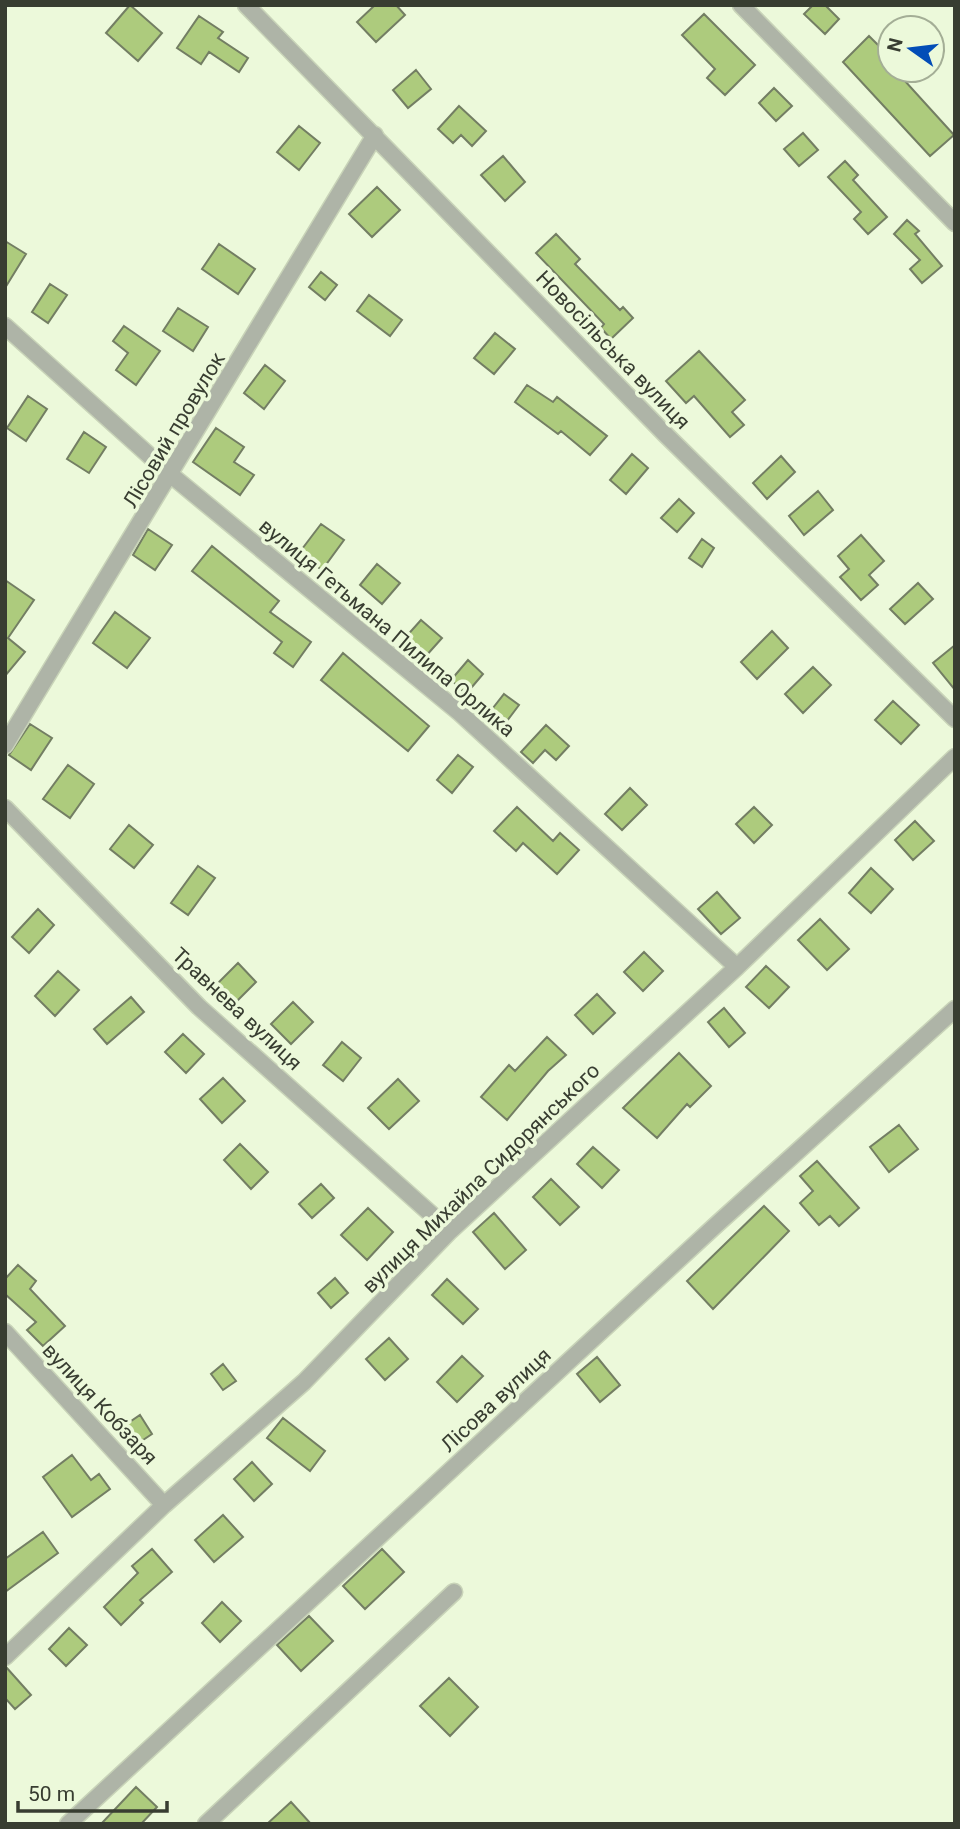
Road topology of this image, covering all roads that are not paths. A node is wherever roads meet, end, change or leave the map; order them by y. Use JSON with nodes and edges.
{"nodes":[{"id":1,"x":246,"y":5,"type":"edge"},
{"id":2,"x":741,"y":5,"type":"edge"},
{"id":3,"x":375,"y":135,"type":"junction"},
{"id":4,"x":955,"y":223,"type":"edge"},
{"id":5,"x":5,"y":326,"type":"edge"},
{"id":6,"x":171,"y":475,"type":"junction"},
{"id":7,"x":955,"y":719,"type":"edge"},
{"id":8,"x":5,"y":745,"type":"edge"},
{"id":9,"x":955,"y":757,"type":"edge"},
{"id":10,"x":5,"y":808,"type":"edge"},
{"id":11,"x":737,"y":967,"type":"junction"},
{"id":12,"x":955,"y":1009,"type":"edge"},
{"id":13,"x":450,"y":1231,"type":"junction"},
{"id":14,"x":5,"y":1332,"type":"edge"},
{"id":15,"x":164,"y":1505,"type":"junction"},
{"id":16,"x":454,"y":1592,"type":"dead end"},
{"id":17,"x":5,"y":1657,"type":"edge"},
{"id":18,"x":68,"y":1824,"type":"edge"},
{"id":19,"x":206,"y":1824,"type":"edge"}],
"edges":[{"from":1,"to":3,"type":"street","name":"Новосільська вулиця"},
{"from":2,"to":4,"type":"street"},
{"from":3,"to":6,"type":"street","name":"Лісовий провулок"},
{"from":3,"to":7,"type":"street","name":"Новосільська вулиця"},
{"from":5,"to":6,"type":"street","name":"вулиця Гетьмана Пилипа Орлика"},
{"from":6,"to":8,"type":"street","name":"Лісовий провулок"},
{"from":6,"to":11,"type":"street","name":"вулиця Гетьмана Пилипа Орлика"},
{"from":9,"to":11,"type":"street","name":"вулиця Михайла Сидорянського"},
{"from":10,"to":13,"type":"street","name":"Травнева вулиця"},
{"from":11,"to":13,"type":"street","name":"вулиця Михайла Сидорянського"},
{"from":12,"to":18,"type":"street","name":"Лісова вулиця"},
{"from":13,"to":15,"type":"street","name":"вулиця Михайла Сидорянського"},
{"from":14,"to":15,"type":"street","name":"вулиця Кобзаря"},
{"from":15,"to":17,"type":"street","name":"вулиця Михайла Сидорянського"},
{"from":16,"to":19,"type":"street"}]}
